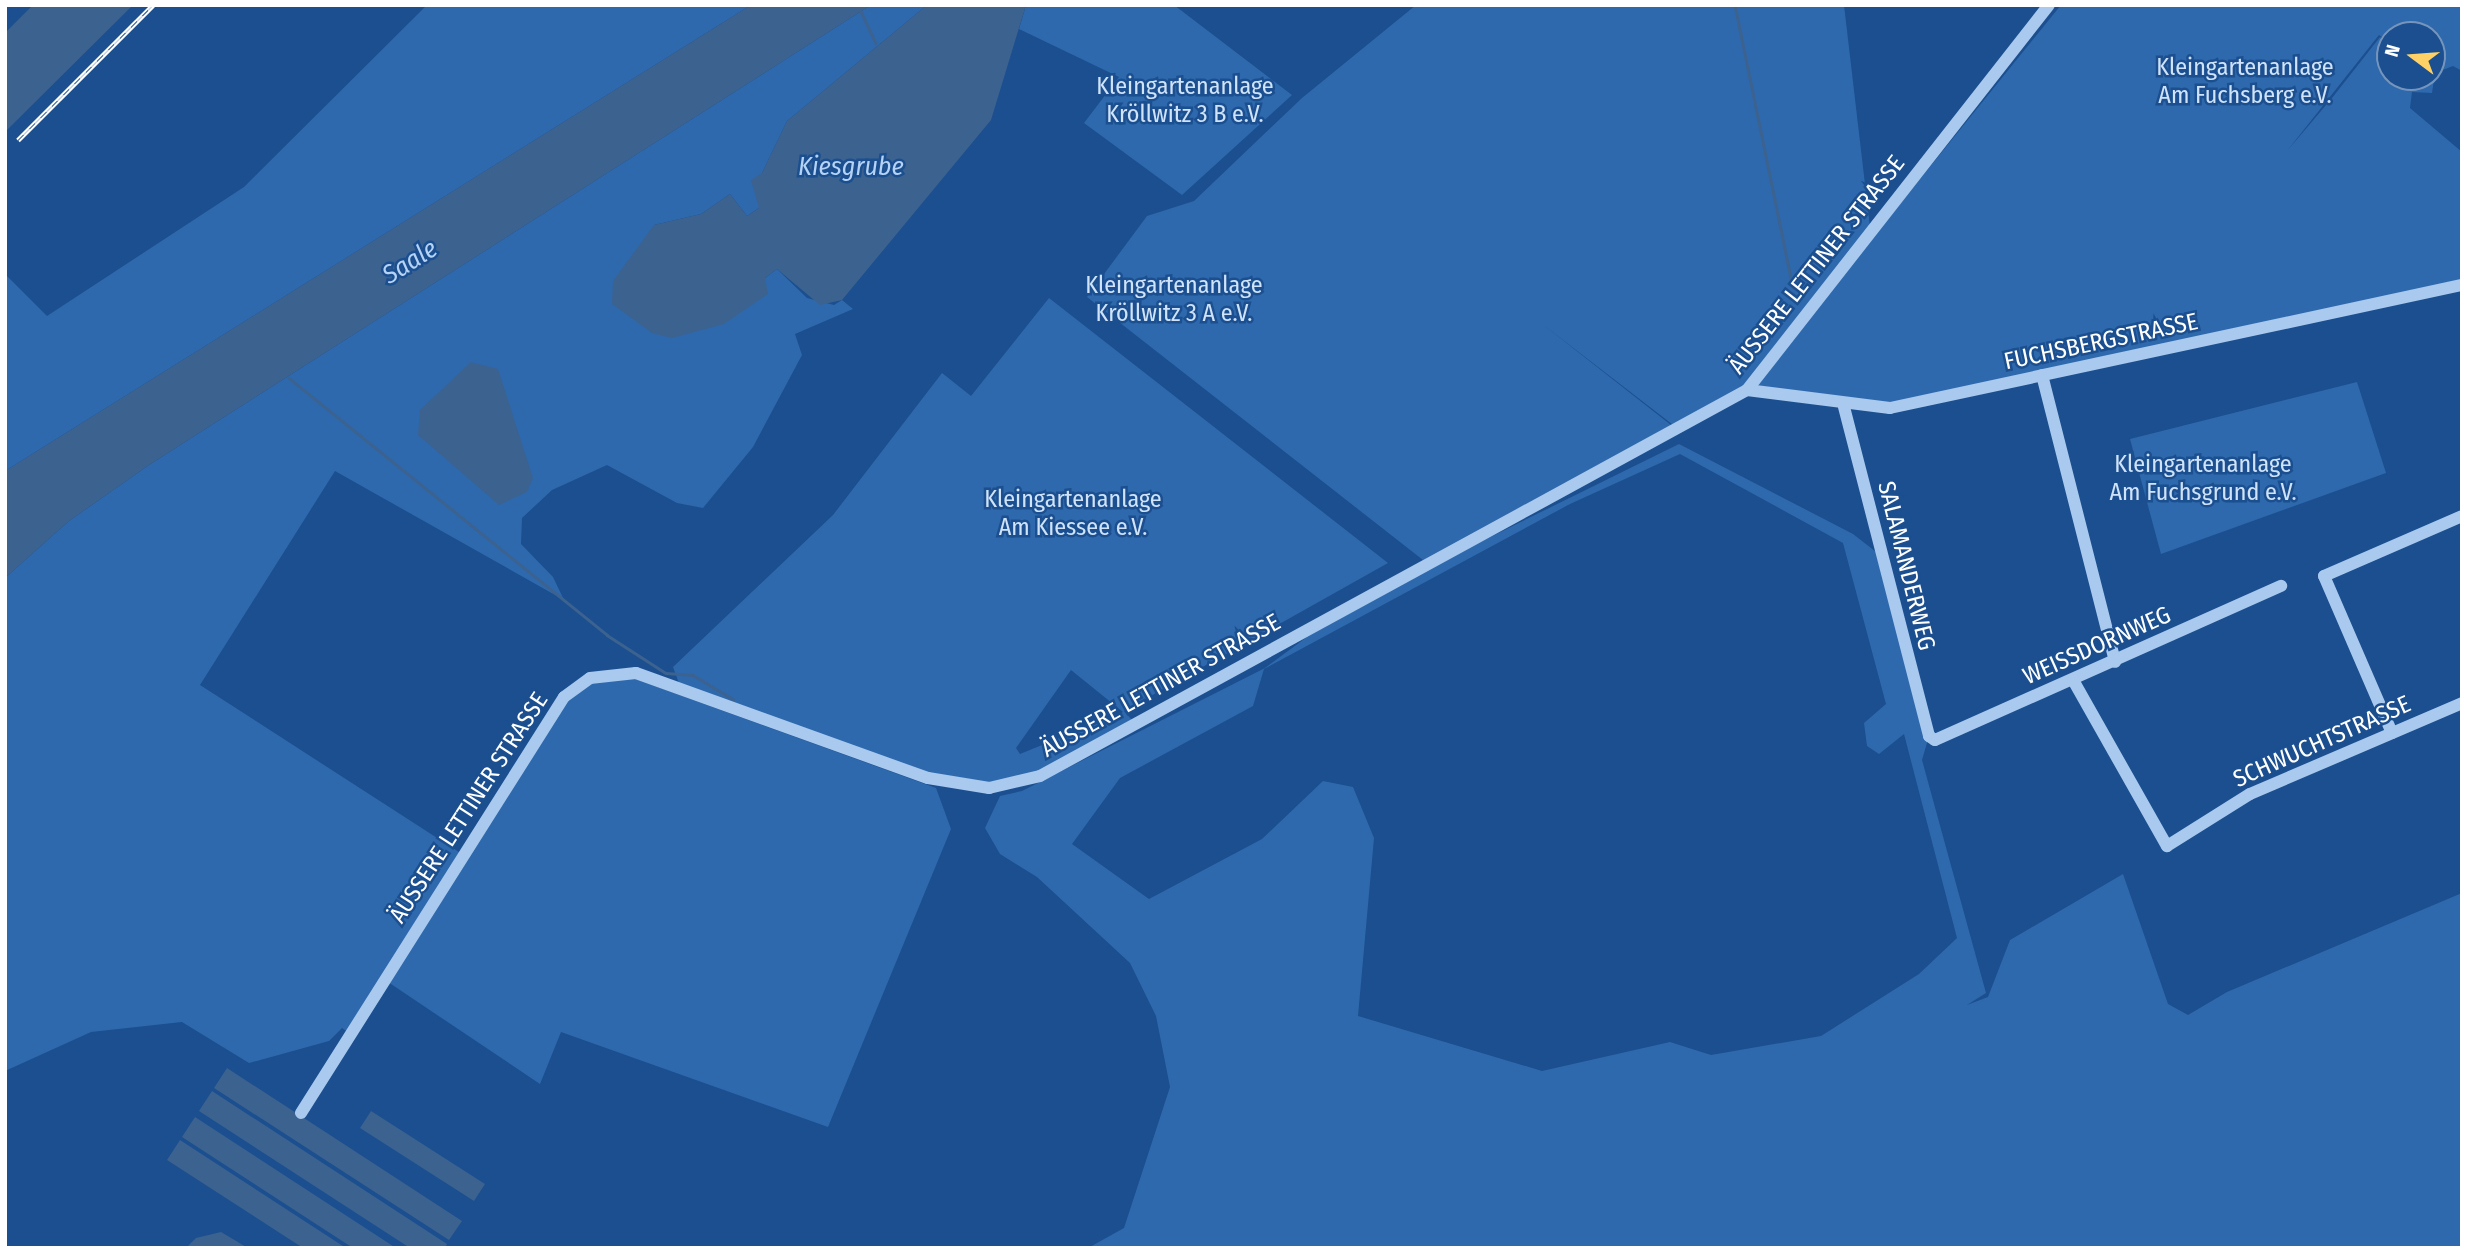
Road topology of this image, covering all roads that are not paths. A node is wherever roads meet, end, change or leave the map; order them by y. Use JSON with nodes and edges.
{"nodes":[{"id":1,"x":2049,"y":5,"type":"edge"},
{"id":2,"x":2462,"y":285,"type":"edge"},
{"id":3,"x":2042,"y":375,"type":"junction"},
{"id":4,"x":1748,"y":390,"type":"junction"},
{"id":5,"x":1844,"y":407,"type":"junction"},
{"id":6,"x":2462,"y":516,"type":"edge"},
{"id":7,"x":2281,"y":586,"type":"dead end"},
{"id":8,"x":2115,"y":662,"type":"junction"},
{"id":9,"x":2073,"y":680,"type":"junction"},
{"id":10,"x":2462,"y":703,"type":"edge"},
{"id":11,"x":2392,"y":733,"type":"junction"},
{"id":12,"x":1929,"y":736,"type":"joint"},
{"id":13,"x":301,"y":1113,"type":"dead end"}],
"edges":[{"from":1,"to":4,"type":"street","name":"ÄUSSERE LETTINER STRASSE"},
{"from":2,"to":3,"type":"street","name":"FUCHSBERGSTRASSE"},
{"from":3,"to":5,"type":"street","name":"FUCHSBERGSTRASSE"},
{"from":3,"to":8,"type":"street"},
{"from":4,"to":5,"type":"street","name":"FUCHSBERGSTRASSE"},
{"from":4,"to":13,"type":"street","name":"ÄUSSERE LETTINER STRASSE"},
{"from":5,"to":12,"type":"street","name":"SALAMANDERWEG"},
{"from":6,"to":11,"type":"street"},
{"from":7,"to":8,"type":"street","name":"WEISSDORNWEG"},
{"from":8,"to":9,"type":"street","name":"WEISSDORNWEG"},
{"from":9,"to":11,"type":"street","name":"SCHWUCHTSTRASSE"},
{"from":9,"to":12,"type":"street","name":"WEISSDORNWEG"},
{"from":10,"to":11,"type":"street","name":"SCHWUCHTSTRASSE"}]}
